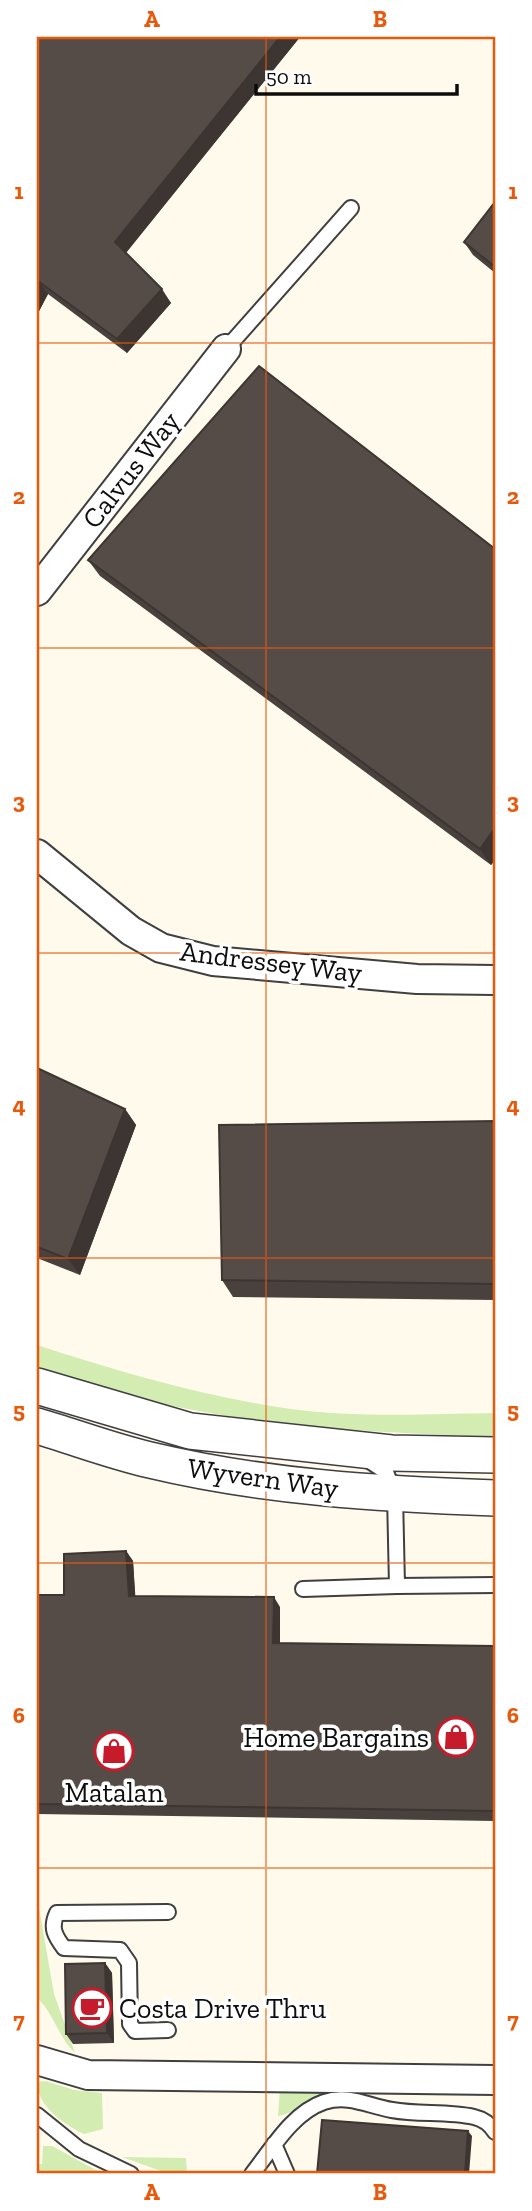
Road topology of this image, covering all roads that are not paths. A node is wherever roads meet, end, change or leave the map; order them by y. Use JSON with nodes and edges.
{"nodes":[{"id":1,"x":351,"y":208,"type":"dead end"},
{"id":2,"x":226,"y":349,"type":"joint"},
{"id":3,"x":37,"y":592,"type":"edge"},
{"id":4,"x":37,"y":854,"type":"edge"},
{"id":5,"x":495,"y":980,"type":"edge"},
{"id":6,"x":38,"y":1389,"type":"edge"},
{"id":7,"x":37,"y":1426,"type":"edge"},
{"id":8,"x":348,"y":1448,"type":"junction"},
{"id":9,"x":495,"y":1455,"type":"edge"},
{"id":10,"x":395,"y":1495,"type":"junction"},
{"id":11,"x":495,"y":1498,"type":"edge"},
{"id":12,"x":495,"y":1585,"type":"edge"},
{"id":13,"x":397,"y":1586,"type":"junction"},
{"id":14,"x":303,"y":1589,"type":"dead end"},
{"id":15,"x":168,"y":1912,"type":"dead end"},
{"id":16,"x":169,"y":2030,"type":"dead end"},
{"id":17,"x":37,"y":2060,"type":"edge"},
{"id":18,"x":495,"y":2080,"type":"edge"},
{"id":19,"x":37,"y":2115,"type":"edge"},
{"id":20,"x":495,"y":2132,"type":"edge"},
{"id":21,"x":274,"y":2144,"type":"junction"},
{"id":22,"x":131,"y":2174,"type":"edge"},
{"id":23,"x":252,"y":2174,"type":"edge"},
{"id":24,"x":287,"y":2174,"type":"edge"}],
"edges":[{"from":1,"to":2,"type":"lane"},
{"from":2,"to":3,"type":"street","name":"Calvus Way"},
{"from":4,"to":5,"type":"street","name":"Andressey Way"},
{"from":6,"to":8,"type":"street","name":"Wyvern Way"},
{"from":7,"to":10,"type":"street","name":"Wyvern Way"},
{"from":8,"to":9,"type":"street","name":"Wyvern Way"},
{"from":8,"to":10,"type":"lane"},
{"from":10,"to":11,"type":"street","name":"Wyvern Way"},
{"from":10,"to":13,"type":"lane"},
{"from":12,"to":13,"type":"lane"},
{"from":13,"to":14,"type":"lane"},
{"from":15,"to":16,"type":"lane"},
{"from":17,"to":18,"type":"street"},
{"from":19,"to":22,"type":"lane"},
{"from":20,"to":21,"type":"lane"},
{"from":21,"to":23,"type":"lane"},
{"from":21,"to":24,"type":"lane"}]}
